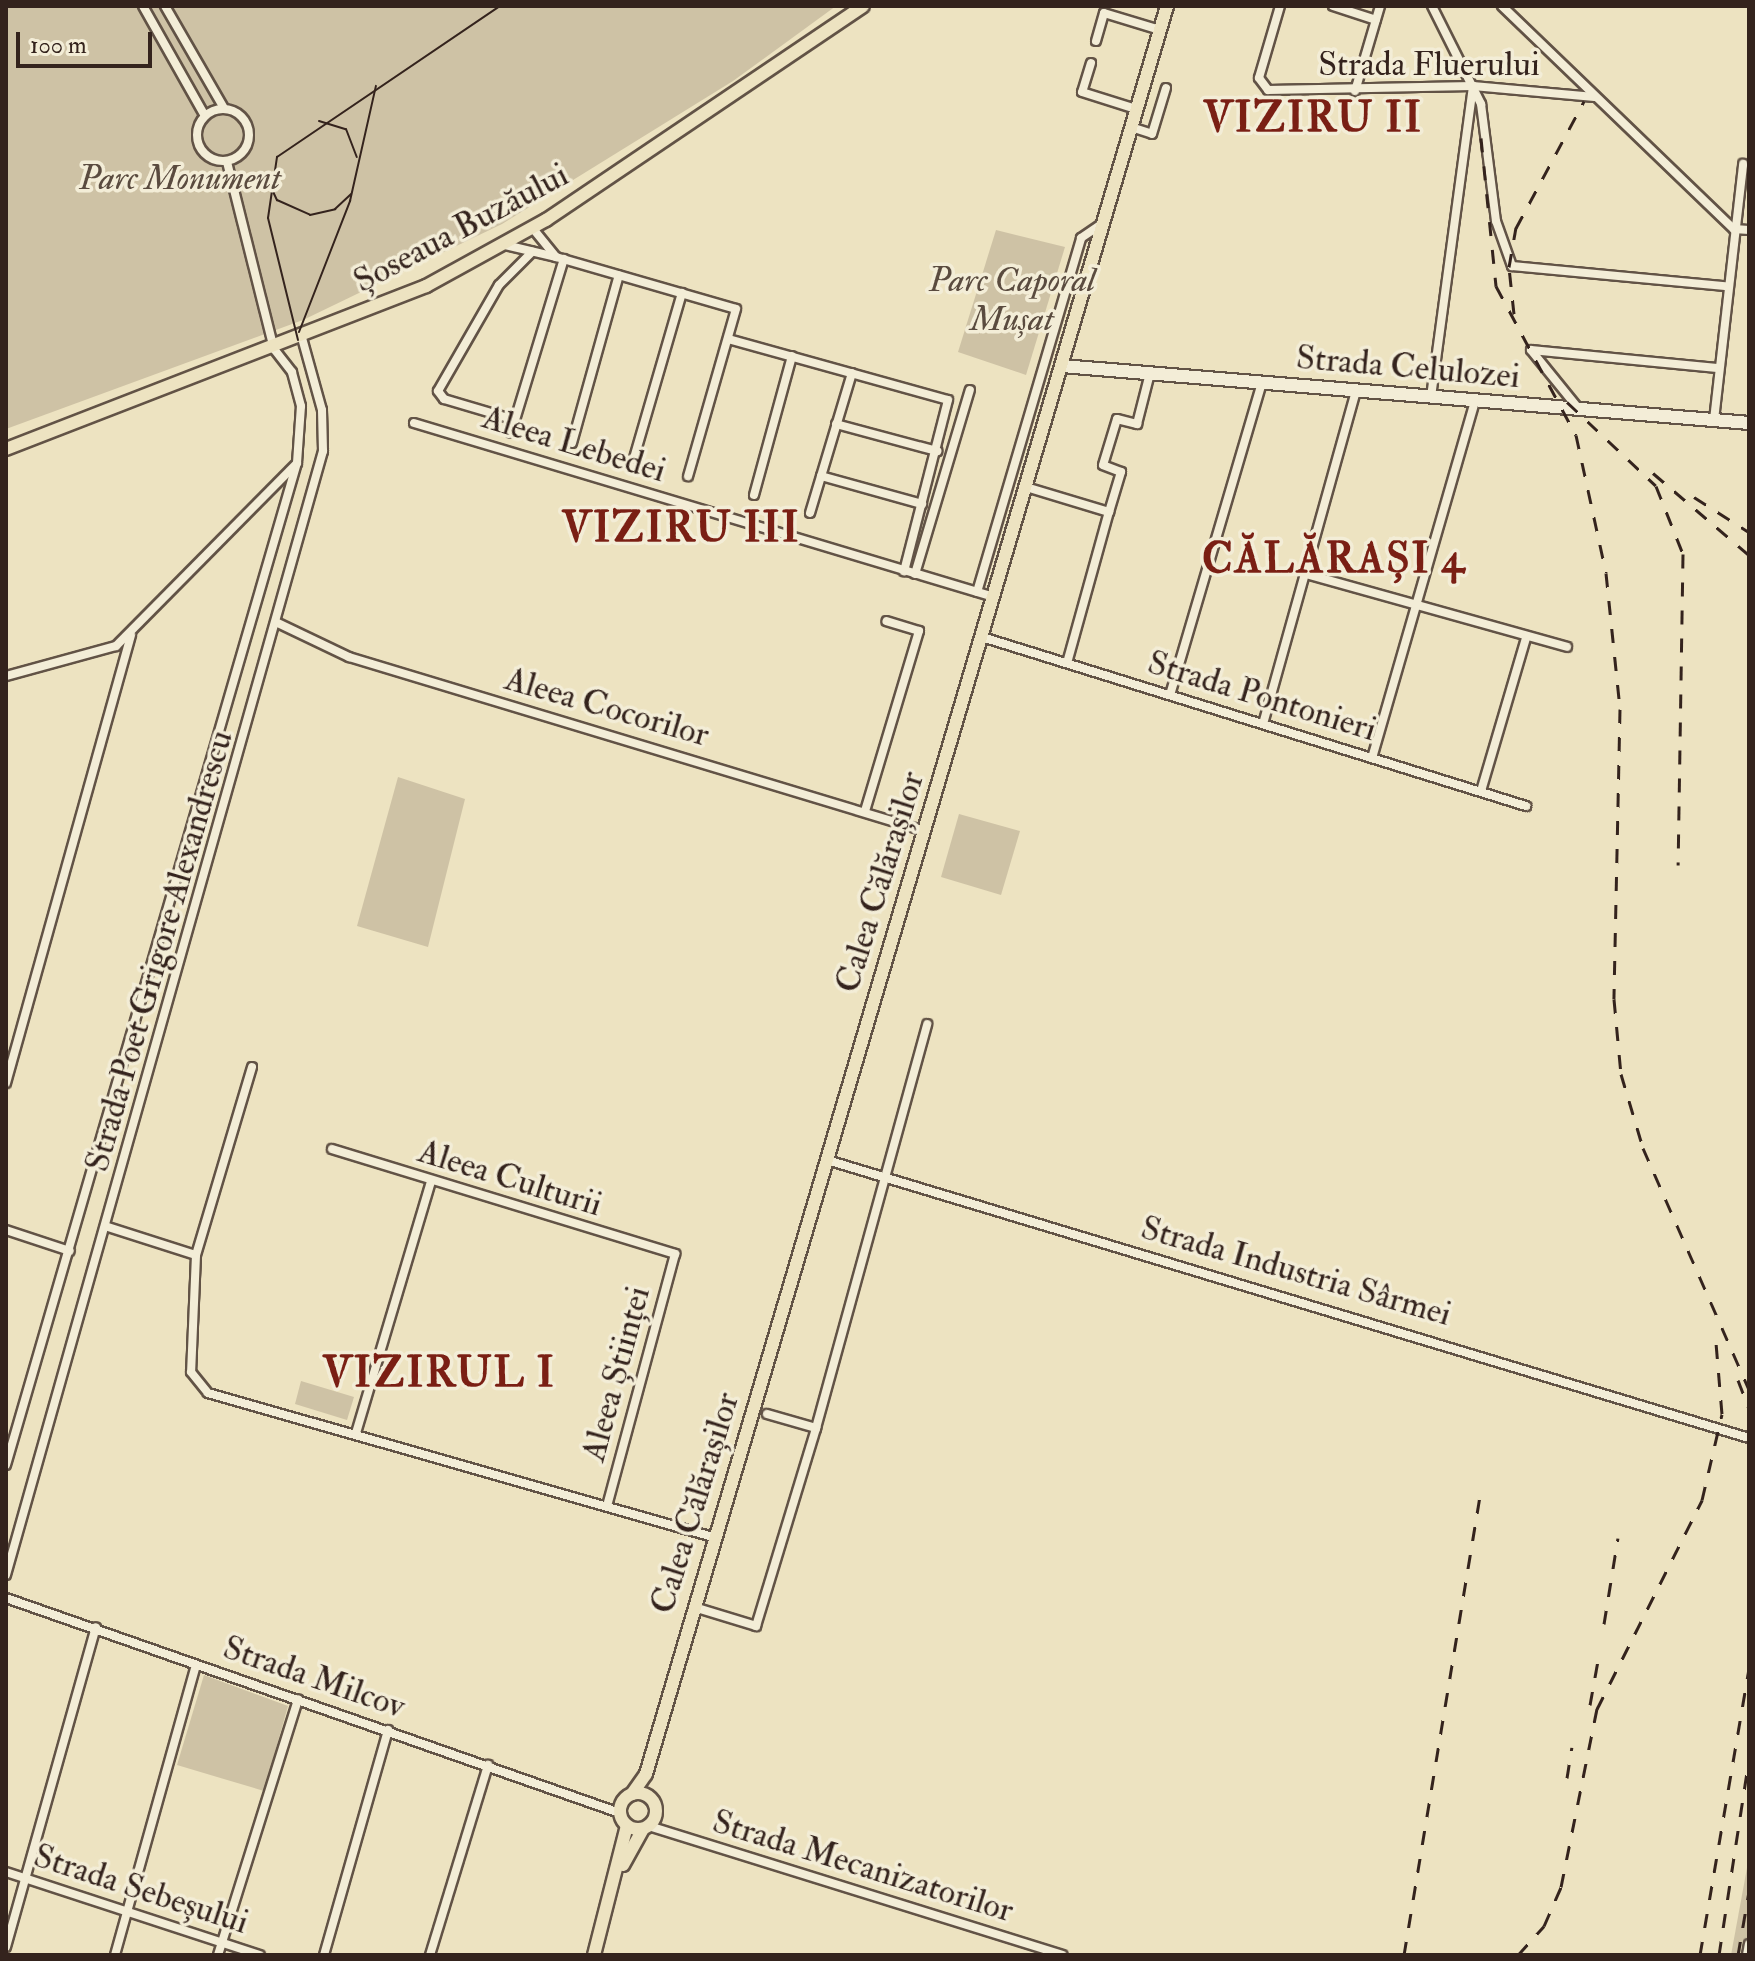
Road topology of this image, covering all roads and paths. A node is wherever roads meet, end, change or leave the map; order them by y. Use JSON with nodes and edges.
{"nodes":[{"id":1,"x":143,"y":6,"type":"edge"},
{"id":2,"x":165,"y":6,"type":"edge"},
{"id":3,"x":863,"y":6,"type":"edge"},
{"id":4,"x":1167,"y":6,"type":"edge"},
{"id":5,"x":1280,"y":6,"type":"edge"},
{"id":6,"x":1333,"y":6,"type":"edge"},
{"id":7,"x":1380,"y":6,"type":"edge"},
{"id":8,"x":1432,"y":6,"type":"edge"},
{"id":9,"x":1502,"y":6,"type":"edge"},
{"id":10,"x":1376,"y":20,"type":"junction"},
{"id":11,"x":1160,"y":30,"type":"junction"},
{"id":12,"x":1096,"y":41,"type":"dead end"},
{"id":13,"x":1091,"y":63,"type":"dead end"},
{"id":14,"x":1473,"y":86,"type":"junction"},
{"id":15,"x":1166,"y":88,"type":"dead end"},
{"id":16,"x":1355,"y":91,"type":"junction"},
{"id":17,"x":1595,"y":97,"type":"junction"},
{"id":18,"x":224,"y":108,"type":"junction"},
{"id":19,"x":1136,"y":109,"type":"junction"},
{"id":20,"x":205,"y":116,"type":"junction"},
{"id":21,"x":1131,"y":127,"type":"junction"},
{"id":22,"x":227,"y":162,"type":"junction"},
{"id":23,"x":1743,"y":164,"type":"dead end"},
{"id":24,"x":1103,"y":223,"type":"junction"},
{"id":25,"x":532,"y":227,"type":"junction"},
{"id":26,"x":1734,"y":229,"type":"junction"},
{"id":27,"x":1749,"y":230,"type":"edge"},
{"id":28,"x":501,"y":244,"type":"junction"},
{"id":29,"x":532,"y":252,"type":"junction"},
{"id":30,"x":560,"y":258,"type":"junction"},
{"id":31,"x":619,"y":275,"type":"junction"},
{"id":32,"x":1725,"y":286,"type":"junction"},
{"id":33,"x":682,"y":293,"type":"junction"},
{"id":34,"x":302,"y":338,"type":"junction"},
{"id":35,"x":728,"y":339,"type":"junction"},
{"id":36,"x":274,"y":349,"type":"junction"},
{"id":37,"x":792,"y":356,"type":"junction"},
{"id":38,"x":1062,"y":366,"type":"junction"},
{"id":39,"x":1717,"y":368,"type":"junction"},
{"id":40,"x":852,"y":373,"type":"junction"},
{"id":41,"x":1150,"y":373,"type":"junction"},
{"id":42,"x":1262,"y":382,"type":"junction"},
{"id":43,"x":970,"y":390,"type":"dead end"},
{"id":44,"x":1356,"y":390,"type":"junction"},
{"id":45,"x":1431,"y":397,"type":"junction"},
{"id":46,"x":1475,"y":400,"type":"junction"},
{"id":47,"x":1579,"y":409,"type":"junction"},
{"id":48,"x":515,"y":420,"type":"junction"},
{"id":49,"x":1714,"y":420,"type":"junction"},
{"id":50,"x":414,"y":423,"type":"dead end"},
{"id":51,"x":1749,"y":423,"type":"edge"},
{"id":52,"x":836,"y":424,"type":"junction"},
{"id":53,"x":511,"y":433,"type":"dead end"},
{"id":54,"x":572,"y":443,"type":"dead end"},
{"id":55,"x":6,"y":449,"type":"edge"},
{"id":56,"x":937,"y":451,"type":"junction"},
{"id":57,"x":634,"y":458,"type":"dead end"},
{"id":58,"x":297,"y":463,"type":"junction"},
{"id":59,"x":688,"y":476,"type":"dead end"},
{"id":60,"x":821,"y":476,"type":"junction"},
{"id":61,"x":1026,"y":487,"type":"junction"},
{"id":62,"x":754,"y":495,"type":"dead end"},
{"id":63,"x":922,"y":504,"type":"junction"},
{"id":64,"x":1109,"y":512,"type":"junction"},
{"id":65,"x":810,"y":513,"type":"dead end"},
{"id":66,"x":904,"y":571,"type":"junction"},
{"id":67,"x":915,"y":574,"type":"junction"},
{"id":68,"x":1306,"y":574,"type":"junction"},
{"id":69,"x":977,"y":592,"type":"junction"},
{"id":70,"x":994,"y":597,"type":"junction"},
{"id":71,"x":1418,"y":606,"type":"junction"},
{"id":72,"x":886,"y":621,"type":"dead end"},
{"id":73,"x":278,"y":623,"type":"junction"},
{"id":74,"x":131,"y":634,"type":"junction"},
{"id":75,"x":982,"y":637,"type":"junction"},
{"id":76,"x":1526,"y":638,"type":"junction"},
{"id":77,"x":1567,"y":647,"type":"dead end"},
{"id":78,"x":1067,"y":663,"type":"junction"},
{"id":79,"x":6,"y":677,"type":"edge"},
{"id":80,"x":1170,"y":695,"type":"junction"},
{"id":81,"x":1263,"y":724,"type":"junction"},
{"id":82,"x":1372,"y":758,"type":"junction"},
{"id":83,"x":1481,"y":791,"type":"junction"},
{"id":84,"x":1526,"y":806,"type":"dead end"},
{"id":85,"x":865,"y":811,"type":"junction"},
{"id":86,"x":925,"y":831,"type":"junction"},
{"id":87,"x":927,"y":1024,"type":"dead end"},
{"id":88,"x":252,"y":1067,"type":"dead end"},
{"id":89,"x":6,"y":1083,"type":"edge"},
{"id":90,"x":332,"y":1149,"type":"dead end"},
{"id":91,"x":827,"y":1160,"type":"junction"},
{"id":92,"x":881,"y":1178,"type":"junction"},
{"id":93,"x":431,"y":1182,"type":"junction"},
{"id":94,"x":108,"y":1227,"type":"junction"},
{"id":95,"x":6,"y":1230,"type":"edge"},
{"id":96,"x":70,"y":1251,"type":"junction"},
{"id":97,"x":675,"y":1254,"type":"joint"},
{"id":98,"x":196,"y":1255,"type":"junction"},
{"id":99,"x":767,"y":1414,"type":"dead end"},
{"id":100,"x":816,"y":1428,"type":"junction"},
{"id":101,"x":356,"y":1433,"type":"junction"},
{"id":102,"x":1749,"y":1438,"type":"edge"},
{"id":103,"x":6,"y":1465,"type":"edge"},
{"id":104,"x":607,"y":1506,"type":"junction"},
{"id":105,"x":713,"y":1537,"type":"junction"},
{"id":106,"x":6,"y":1575,"type":"edge"},
{"id":107,"x":6,"y":1598,"type":"edge"},
{"id":108,"x":692,"y":1606,"type":"junction"},
{"id":109,"x":96,"y":1627,"type":"junction"},
{"id":110,"x":196,"y":1665,"type":"junction"},
{"id":111,"x":298,"y":1699,"type":"junction"},
{"id":112,"x":388,"y":1730,"type":"junction"},
{"id":113,"x":488,"y":1765,"type":"junction"},
{"id":114,"x":646,"y":1774,"type":"junction"},
{"id":115,"x":651,"y":1799,"type":"junction"},
{"id":116,"x":625,"y":1804,"type":"junction"},
{"id":117,"x":627,"y":1826,"type":"junction"},
{"id":118,"x":646,"y":1828,"type":"junction"},
{"id":119,"x":6,"y":1872,"type":"edge"},
{"id":120,"x":618,"y":1875,"type":"junction"},
{"id":121,"x":25,"y":1878,"type":"junction"},
{"id":122,"x":128,"y":1911,"type":"junction"},
{"id":123,"x":221,"y":1942,"type":"junction"},
{"id":124,"x":1749,"y":1944,"type":"edge"},
{"id":125,"x":6,"y":1947,"type":"edge"},
{"id":126,"x":115,"y":1955,"type":"edge"},
{"id":127,"x":218,"y":1955,"type":"edge"},
{"id":128,"x":260,"y":1955,"type":"edge"},
{"id":129,"x":324,"y":1955,"type":"edge"},
{"id":130,"x":430,"y":1955,"type":"edge"},
{"id":131,"x":594,"y":1955,"type":"edge"},
{"id":132,"x":1062,"y":1955,"type":"edge"},
{"id":133,"x":1747,"y":1955,"type":"edge"}],
"edges":[{"from":1,"to":20,"type":"street"},
{"from":2,"to":18,"type":"street"},
{"from":3,"to":25,"type":"main road","name":"Șoseaua Buzăului"},
{"from":4,"to":11,"type":"main road","name":"Calea Călărașilor"},
{"from":5,"to":16,"type":"street","name":"Strada Fluerului"},
{"from":6,"to":10,"type":"street"},
{"from":7,"to":10,"type":"street"},
{"from":8,"to":14,"type":"street"},
{"from":9,"to":17,"type":"street"},
{"from":10,"to":16,"type":"street"},
{"from":11,"to":12,"type":"street"},
{"from":11,"to":19,"type":"main road","name":"Calea Călărașilor"},
{"from":13,"to":19,"type":"street"},
{"from":14,"to":16,"type":"street","name":"Strada Fluerului"},
{"from":14,"to":17,"type":"street","name":"Strada Fluerului"},
{"from":14,"to":32,"type":"street"},
{"from":14,"to":45,"type":"street"},
{"from":15,"to":21,"type":"street"},
{"from":17,"to":26,"type":"street"},
{"from":18,"to":20,"type":"street"},
{"from":18,"to":22,"type":"street"},
{"from":19,"to":21,"type":"main road","name":"Calea Călărașilor"},
{"from":20,"to":22,"type":"street"},
{"from":21,"to":24,"type":"main road","name":"Calea Călărașilor"},
{"from":22,"to":36,"type":"street","name":"Strada Poet Grigore Alexandrescu"},
{"from":23,"to":26,"type":"street"},
{"from":24,"to":38,"type":"main road","name":"Calea Călărașilor"},
{"from":24,"to":69,"type":"street"},
{"from":25,"to":28,"type":"main road","name":"Șoseaua Buzăului"},
{"from":25,"to":30,"type":"street"},
{"from":26,"to":27,"type":"street"},
{"from":26,"to":32,"type":"street"},
{"from":28,"to":29,"type":"street"},
{"from":28,"to":34,"type":"main road","name":"Șoseaua Buzăului"},
{"from":29,"to":30,"type":"street"},
{"from":29,"to":48,"type":"street"},
{"from":30,"to":31,"type":"street"},
{"from":30,"to":48,"type":"street"},
{"from":31,"to":33,"type":"street"},
{"from":31,"to":54,"type":"street"},
{"from":32,"to":39,"type":"street"},
{"from":33,"to":35,"type":"street"},
{"from":33,"to":57,"type":"street"},
{"from":34,"to":36,"type":"main road","name":"Șoseaua Buzăului"},
{"from":34,"to":73,"type":"street","name":"Strada Poet Grigore Alexandrescu"},
{"from":35,"to":37,"type":"street"},
{"from":35,"to":59,"type":"street"},
{"from":36,"to":55,"type":"main road","name":"Șoseaua Buzăului"},
{"from":36,"to":58,"type":"street","name":"Strada Poet Grigore Alexandrescu"},
{"from":37,"to":40,"type":"street"},
{"from":37,"to":62,"type":"street"},
{"from":38,"to":41,"type":"street","name":"Strada Celulozei"},
{"from":38,"to":61,"type":"main road","name":"Calea Călărașilor"},
{"from":39,"to":47,"type":"street"},
{"from":39,"to":49,"type":"street"},
{"from":40,"to":52,"type":"street"},
{"from":40,"to":56,"type":"street"},
{"from":41,"to":42,"type":"street","name":"Strada Celulozei"},
{"from":41,"to":64,"type":"street"},
{"from":42,"to":44,"type":"street","name":"Strada Celulozei"},
{"from":42,"to":80,"type":"street"},
{"from":43,"to":67,"type":"street"},
{"from":44,"to":45,"type":"street","name":"Strada Celulozei"},
{"from":44,"to":68,"type":"street"},
{"from":45,"to":46,"type":"street","name":"Strada Celulozei"},
{"from":46,"to":47,"type":"street","name":"Strada Celulozei"},
{"from":46,"to":71,"type":"street"},
{"from":47,"to":49,"type":"street","name":"Strada Celulozei"},
{"from":48,"to":53,"type":"street"},
{"from":49,"to":51,"type":"street","name":"Strada Celulozei"},
{"from":50,"to":66,"type":"street","name":"Aleea Lebedei"},
{"from":52,"to":56,"type":"street"},
{"from":52,"to":60,"type":"street"},
{"from":56,"to":63,"type":"street"},
{"from":58,"to":74,"type":"street"},
{"from":58,"to":96,"type":"street","name":"Strada Poet Grigore Alexandrescu"},
{"from":60,"to":63,"type":"street"},
{"from":60,"to":65,"type":"street"},
{"from":61,"to":64,"type":"street"},
{"from":61,"to":70,"type":"main road","name":"Calea Călărașilor"},
{"from":63,"to":66,"type":"street"},
{"from":64,"to":78,"type":"street"},
{"from":66,"to":67,"type":"street","name":"Aleea Lebedei"},
{"from":67,"to":69,"type":"street","name":"Aleea Lebedei"},
{"from":68,"to":71,"type":"street"},
{"from":68,"to":81,"type":"street"},
{"from":69,"to":70,"type":"street","name":"Aleea Lebedei"},
{"from":70,"to":75,"type":"main road","name":"Calea Călărașilor"},
{"from":71,"to":76,"type":"street"},
{"from":71,"to":82,"type":"street"},
{"from":72,"to":85,"type":"street"},
{"from":73,"to":85,"type":"street","name":"Aleea Cocorilor"},
{"from":73,"to":94,"type":"street","name":"Strada Poet Grigore Alexandrescu"},
{"from":74,"to":79,"type":"street"},
{"from":74,"to":89,"type":"street"},
{"from":75,"to":78,"type":"street","name":"Strada Pontonieri"},
{"from":75,"to":86,"type":"main road","name":"Calea Călărașilor"},
{"from":76,"to":77,"type":"street"},
{"from":76,"to":83,"type":"street"},
{"from":78,"to":80,"type":"street","name":"Strada Pontonieri"},
{"from":80,"to":81,"type":"street","name":"Strada Pontonieri"},
{"from":81,"to":82,"type":"street","name":"Strada Pontonieri"},
{"from":82,"to":83,"type":"street","name":"Strada Pontonieri"},
{"from":83,"to":84,"type":"street","name":"Strada Pontonieri"},
{"from":85,"to":86,"type":"street","name":"Aleea Cocorilor"},
{"from":86,"to":91,"type":"main road","name":"Calea Călărașilor"},
{"from":87,"to":92,"type":"street"},
{"from":88,"to":98,"type":"street"},
{"from":90,"to":93,"type":"street","name":"Aleea Culturii"},
{"from":91,"to":92,"type":"street","name":"Strada Industria Sârmei"},
{"from":91,"to":105,"type":"main road","name":"Calea Călărașilor"},
{"from":92,"to":100,"type":"street"},
{"from":92,"to":102,"type":"street","name":"Strada Industria Sârmei"},
{"from":93,"to":97,"type":"street","name":"Aleea Culturii"},
{"from":93,"to":101,"type":"street"},
{"from":94,"to":98,"type":"street"},
{"from":94,"to":106,"type":"street","name":"Strada Poet Grigore Alexandrescu"},
{"from":95,"to":96,"type":"street"},
{"from":96,"to":103,"type":"street","name":"Strada Poet Grigore Alexandrescu"},
{"from":97,"to":104,"type":"street","name":"Aleea Științei"},
{"from":98,"to":101,"type":"street"},
{"from":99,"to":100,"type":"street"},
{"from":100,"to":108,"type":"street"},
{"from":101,"to":104,"type":"street"},
{"from":104,"to":105,"type":"street"},
{"from":105,"to":108,"type":"main road","name":"Calea Călărașilor"},
{"from":107,"to":109,"type":"street","name":"Strada Milcov"},
{"from":108,"to":114,"type":"main road","name":"Calea Călărașilor"},
{"from":109,"to":110,"type":"street","name":"Strada Milcov"},
{"from":109,"to":121,"type":"street"},
{"from":110,"to":111,"type":"street","name":"Strada Milcov"},
{"from":110,"to":122,"type":"street"},
{"from":111,"to":112,"type":"street","name":"Strada Milcov"},
{"from":111,"to":123,"type":"street"},
{"from":112,"to":113,"type":"street","name":"Strada Milcov"},
{"from":112,"to":129,"type":"street"},
{"from":113,"to":116,"type":"street","name":"Strada Milcov"},
{"from":113,"to":130,"type":"street"},
{"from":114,"to":115,"type":"main road","name":"Calea Călărașilor"},
{"from":114,"to":116,"type":"main road","name":"Calea Călărașilor"},
{"from":115,"to":116,"type":"main road"},
{"from":115,"to":118,"type":"main road","name":"Calea Călărașilor"},
{"from":116,"to":117,"type":"main road"},
{"from":117,"to":118,"type":"main road"},
{"from":117,"to":120,"type":"main road"},
{"from":118,"to":120,"type":"main road"},
{"from":118,"to":132,"type":"street","name":"Strada Mecanizatorilor"},
{"from":119,"to":121,"type":"street","name":"Strada Sebeșului"},
{"from":120,"to":131,"type":"main road"},
{"from":121,"to":122,"type":"street","name":"Strada Sebeșului"},
{"from":121,"to":125,"type":"street"},
{"from":122,"to":123,"type":"street","name":"Strada Sebeșului"},
{"from":122,"to":126,"type":"street"},
{"from":123,"to":127,"type":"street"},
{"from":123,"to":128,"type":"street","name":"Strada Sebeșului"},
{"from":124,"to":133,"type":"street"}]}
